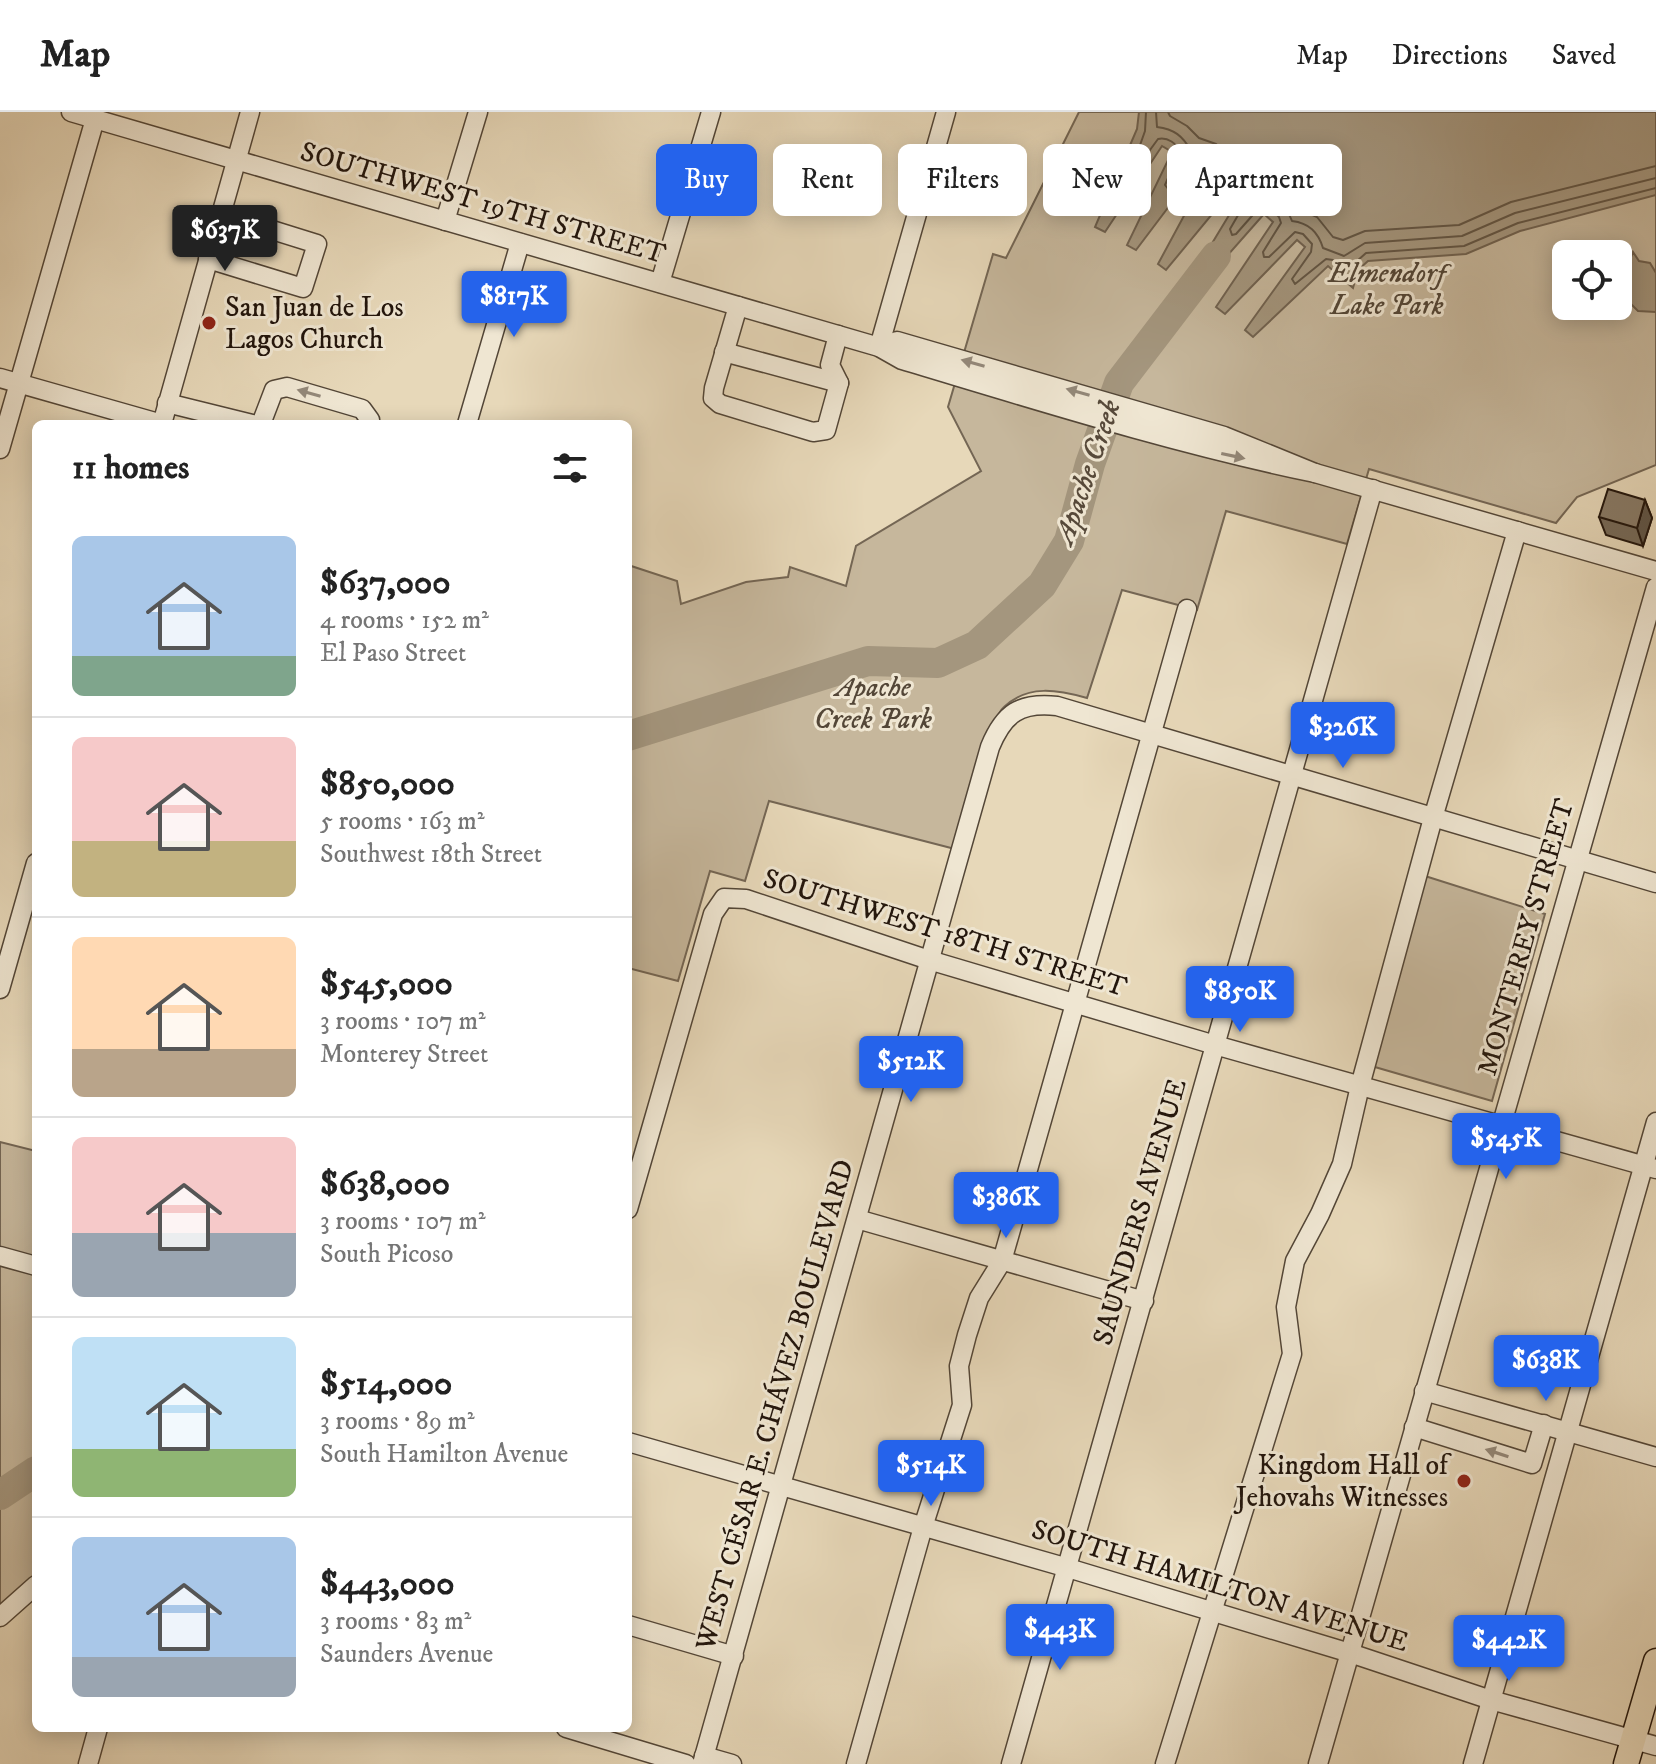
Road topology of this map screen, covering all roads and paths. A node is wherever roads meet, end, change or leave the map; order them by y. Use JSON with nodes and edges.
{"nodes":[{"id":1,"x":71,"y":112,"type":"edge"},
{"id":2,"x":250,"y":112,"type":"edge"},
{"id":3,"x":478,"y":112,"type":"edge"},
{"id":4,"x":711,"y":112,"type":"edge"},
{"id":5,"x":946,"y":112,"type":"edge"},
{"id":6,"x":95,"y":119,"type":"junction"},
{"id":7,"x":236,"y":160,"type":"junction"},
{"id":8,"x":445,"y":221,"type":"junction"},
{"id":9,"x":215,"y":233,"type":"junction"},
{"id":10,"x":520,"y":243,"type":"junction"},
{"id":11,"x":208,"y":259,"type":"junction"},
{"id":12,"x":660,"y":283,"type":"junction"},
{"id":13,"x":738,"y":306,"type":"junction"},
{"id":14,"x":838,"y":335,"type":"junction"},
{"id":15,"x":879,"y":347,"type":"junction"},
{"id":16,"x":724,"y":352,"type":"junction"},
{"id":17,"x":0,"y":378,"type":"edge"},
{"id":18,"x":19,"y":383,"type":"junction"},
{"id":19,"x":839,"y":383,"type":"junction"},
{"id":20,"x":1046,"y":392,"type":"junction"},
{"id":21,"x":167,"y":403,"type":"junction"},
{"id":22,"x":148,"y":420,"type":"edge"},
{"id":23,"x":163,"y":420,"type":"edge"},
{"id":24,"x":236,"y":420,"type":"edge"},
{"id":25,"x":263,"y":420,"type":"edge"},
{"id":26,"x":370,"y":420,"type":"edge"},
{"id":27,"x":468,"y":420,"type":"edge"},
{"id":28,"x":0,"y":449,"type":"edge"},
{"id":29,"x":1315,"y":473,"type":"junction"},
{"id":30,"x":1373,"y":489,"type":"junction"},
{"id":31,"x":1517,"y":531,"type":"junction"},
{"id":32,"x":1656,"y":571,"type":"edge"},
{"id":33,"x":1656,"y":587,"type":"edge"},
{"id":34,"x":1187,"y":609,"type":"dead end"},
{"id":35,"x":1152,"y":735,"type":"junction"},
{"id":36,"x":1291,"y":777,"type":"junction"},
{"id":37,"x":1433,"y":818,"type":"junction"},
{"id":38,"x":1577,"y":859,"type":"junction"},
{"id":39,"x":32,"y":873,"type":"edge"},
{"id":40,"x":1656,"y":883,"type":"edge"},
{"id":41,"x":7,"y":938,"type":"edge"},
{"id":42,"x":929,"y":960,"type":"junction"},
{"id":43,"x":0,"y":989,"type":"edge"},
{"id":44,"x":1074,"y":1003,"type":"junction"},
{"id":45,"x":1215,"y":1045,"type":"junction"},
{"id":46,"x":1360,"y":1086,"type":"junction"},
{"id":47,"x":1656,"y":1122,"type":"edge"},
{"id":48,"x":1501,"y":1124,"type":"junction"},
{"id":49,"x":1650,"y":1167,"type":"edge"},
{"id":50,"x":632,"y":1195,"type":"edge"},
{"id":51,"x":857,"y":1219,"type":"junction"},
{"id":52,"x":0,"y":1256,"type":"edge"},
{"id":53,"x":1002,"y":1261,"type":"junction"},
{"id":54,"x":32,"y":1265,"type":"edge"},
{"id":55,"x":1144,"y":1301,"type":"junction"},
{"id":56,"x":1424,"y":1391,"type":"junction"},
{"id":57,"x":1544,"y":1424,"type":"junction"},
{"id":58,"x":1414,"y":1427,"type":"junction"},
{"id":59,"x":1567,"y":1431,"type":"junction"},
{"id":60,"x":632,"y":1443,"type":"edge"},
{"id":61,"x":1656,"y":1457,"type":"edge"},
{"id":62,"x":783,"y":1488,"type":"junction"},
{"id":63,"x":923,"y":1527,"type":"junction"},
{"id":64,"x":1068,"y":1568,"type":"junction"},
{"id":65,"x":32,"y":1589,"type":"edge"},
{"id":66,"x":1212,"y":1612,"type":"junction"},
{"id":67,"x":0,"y":1617,"type":"edge"},
{"id":68,"x":632,"y":1626,"type":"edge"},
{"id":69,"x":1350,"y":1653,"type":"junction"},
{"id":70,"x":734,"y":1656,"type":"junction"},
{"id":71,"x":1656,"y":1661,"type":"edge"},
{"id":72,"x":1491,"y":1700,"type":"junction"},
{"id":73,"x":97,"y":1732,"type":"edge"},
{"id":74,"x":579,"y":1732,"type":"edge"},
{"id":75,"x":1645,"y":1743,"type":"edge"},
{"id":76,"x":703,"y":1760,"type":"edge"},
{"id":77,"x":88,"y":1764,"type":"edge"},
{"id":78,"x":686,"y":1764,"type":"edge"},
{"id":79,"x":732,"y":1764,"type":"edge"},
{"id":80,"x":856,"y":1764,"type":"edge"},
{"id":81,"x":1011,"y":1764,"type":"edge"},
{"id":82,"x":1165,"y":1764,"type":"edge"},
{"id":83,"x":1318,"y":1764,"type":"edge"},
{"id":84,"x":1473,"y":1764,"type":"edge"},
{"id":85,"x":1626,"y":1764,"type":"edge"}],
"edges":[{"from":1,"to":6,"type":"street","name":"SOUTHWEST 19TH STREET"},
{"from":2,"to":7,"type":"street"},
{"from":3,"to":8,"type":"street"},
{"from":4,"to":12,"type":"street"},
{"from":5,"to":15,"type":"street"},
{"from":6,"to":7,"type":"street","name":"SOUTHWEST 19TH STREET"},
{"from":6,"to":18,"type":"street"},
{"from":7,"to":8,"type":"street","name":"SOUTHWEST 19TH STREET"},
{"from":7,"to":9,"type":"street"},
{"from":8,"to":10,"type":"street","name":"SOUTHWEST 19TH STREET"},
{"from":9,"to":11,"type":"street"},
{"from":9,"to":11,"type":"street"},
{"from":10,"to":12,"type":"street","name":"SOUTHWEST 19TH STREET"},
{"from":10,"to":27,"type":"street"},
{"from":11,"to":21,"type":"street"},
{"from":12,"to":13,"type":"street","name":"SOUTHWEST 19TH STREET"},
{"from":13,"to":14,"type":"street","name":"SOUTHWEST 19TH STREET"},
{"from":13,"to":16,"type":"street"},
{"from":14,"to":15,"type":"street","name":"SOUTHWEST 19TH STREET"},
{"from":14,"to":19,"type":"street"},
{"from":15,"to":20,"type":"street","name":"SOUTHWEST 19TH STREET"},
{"from":16,"to":19,"type":"street"},
{"from":16,"to":19,"type":"street"},
{"from":17,"to":18,"type":"street"},
{"from":18,"to":22,"type":"street"},
{"from":18,"to":28,"type":"street"},
{"from":20,"to":29,"type":"street","name":"SOUTHWEST 19TH STREET","one_way":true},
{"from":29,"to":20,"type":"street","name":"SOUTHWEST 19TH STREET","one_way":true},
{"from":21,"to":23,"type":"street"},
{"from":21,"to":24,"type":"street"},
{"from":26,"to":25,"type":"street","one_way":true},
{"from":29,"to":30,"type":"street","name":"SOUTHWEST 19TH STREET"},
{"from":30,"to":31,"type":"street","name":"SOUTHWEST 19TH STREET"},
{"from":30,"to":36,"type":"street","name":"SAUNDERS AVENUE"},
{"from":31,"to":32,"type":"street","name":"SOUTHWEST 19TH STREET"},
{"from":31,"to":37,"type":"street"},
{"from":33,"to":38,"type":"street","name":"MONTEREY STREET"},
{"from":34,"to":35,"type":"street"},
{"from":35,"to":36,"type":"street"},
{"from":35,"to":42,"type":"street","name":"WEST CÉSAR E. CHÁVEZ BOULEVARD"},
{"from":35,"to":44,"type":"street"},
{"from":36,"to":37,"type":"street"},
{"from":36,"to":45,"type":"street","name":"SAUNDERS AVENUE"},
{"from":37,"to":38,"type":"street"},
{"from":37,"to":46,"type":"street"},
{"from":38,"to":40,"type":"street"},
{"from":38,"to":48,"type":"street","name":"MONTEREY STREET"},
{"from":39,"to":41,"type":"street"},
{"from":41,"to":43,"type":"street"},
{"from":42,"to":44,"type":"street","name":"SOUTHWEST 18TH STREET"},
{"from":42,"to":50,"type":"street","name":"SOUTHWEST 18TH STREET"},
{"from":42,"to":51,"type":"street","name":"WEST CÉSAR E. CHÁVEZ BOULEVARD"},
{"from":44,"to":45,"type":"street","name":"SOUTHWEST 18TH STREET"},
{"from":44,"to":53,"type":"street"},
{"from":45,"to":46,"type":"street","name":"SOUTHWEST 18TH STREET"},
{"from":45,"to":55,"type":"street","name":"SAUNDERS AVENUE"},
{"from":46,"to":48,"type":"street","name":"SOUTHWEST 18TH STREET"},
{"from":46,"to":66,"type":"street"},
{"from":47,"to":49,"type":"street"},
{"from":48,"to":49,"type":"street","name":"SOUTHWEST 18TH STREET"},
{"from":48,"to":56,"type":"street","name":"MONTEREY STREET"},
{"from":49,"to":59,"type":"street"},
{"from":51,"to":53,"type":"street"},
{"from":51,"to":62,"type":"street","name":"WEST CÉSAR E. CHÁVEZ BOULEVARD"},
{"from":52,"to":54,"type":"street"},
{"from":53,"to":55,"type":"street"},
{"from":53,"to":63,"type":"street"},
{"from":55,"to":64,"type":"street","name":"SAUNDERS AVENUE"},
{"from":56,"to":57,"type":"street"},
{"from":56,"to":58,"type":"street","name":"MONTEREY STREET"},
{"from":57,"to":58,"type":"street","one_way":true},
{"from":57,"to":59,"type":"street"},
{"from":58,"to":69,"type":"street","name":"MONTEREY STREET"},
{"from":59,"to":61,"type":"street"},
{"from":59,"to":72,"type":"street"},
{"from":60,"to":62,"type":"street","name":"SOUTH HAMILTON AVENUE"},
{"from":62,"to":63,"type":"street","name":"SOUTH HAMILTON AVENUE"},
{"from":62,"to":70,"type":"street","name":"WEST CÉSAR E. CHÁVEZ BOULEVARD"},
{"from":63,"to":64,"type":"street","name":"SOUTH HAMILTON AVENUE"},
{"from":63,"to":80,"type":"street"},
{"from":64,"to":66,"type":"street","name":"SOUTH HAMILTON AVENUE"},
{"from":64,"to":81,"type":"street","name":"SAUNDERS AVENUE"},
{"from":65,"to":67,"type":"street"},
{"from":66,"to":69,"type":"street","name":"SOUTH HAMILTON AVENUE"},
{"from":66,"to":82,"type":"street"},
{"from":68,"to":70,"type":"street"},
{"from":69,"to":72,"type":"street","name":"SOUTH HAMILTON AVENUE"},
{"from":69,"to":83,"type":"street","name":"MONTEREY STREET"},
{"from":70,"to":76,"type":"street","name":"WEST CÉSAR E. CHÁVEZ BOULEVARD"},
{"from":71,"to":75,"type":"main road"},
{"from":72,"to":75,"type":"street","name":"SOUTH HAMILTON AVENUE"},
{"from":72,"to":84,"type":"street"},
{"from":73,"to":77,"type":"street"},
{"from":74,"to":78,"type":"street"},
{"from":75,"to":85,"type":"main road"},
{"from":76,"to":79,"type":"street"}]}
